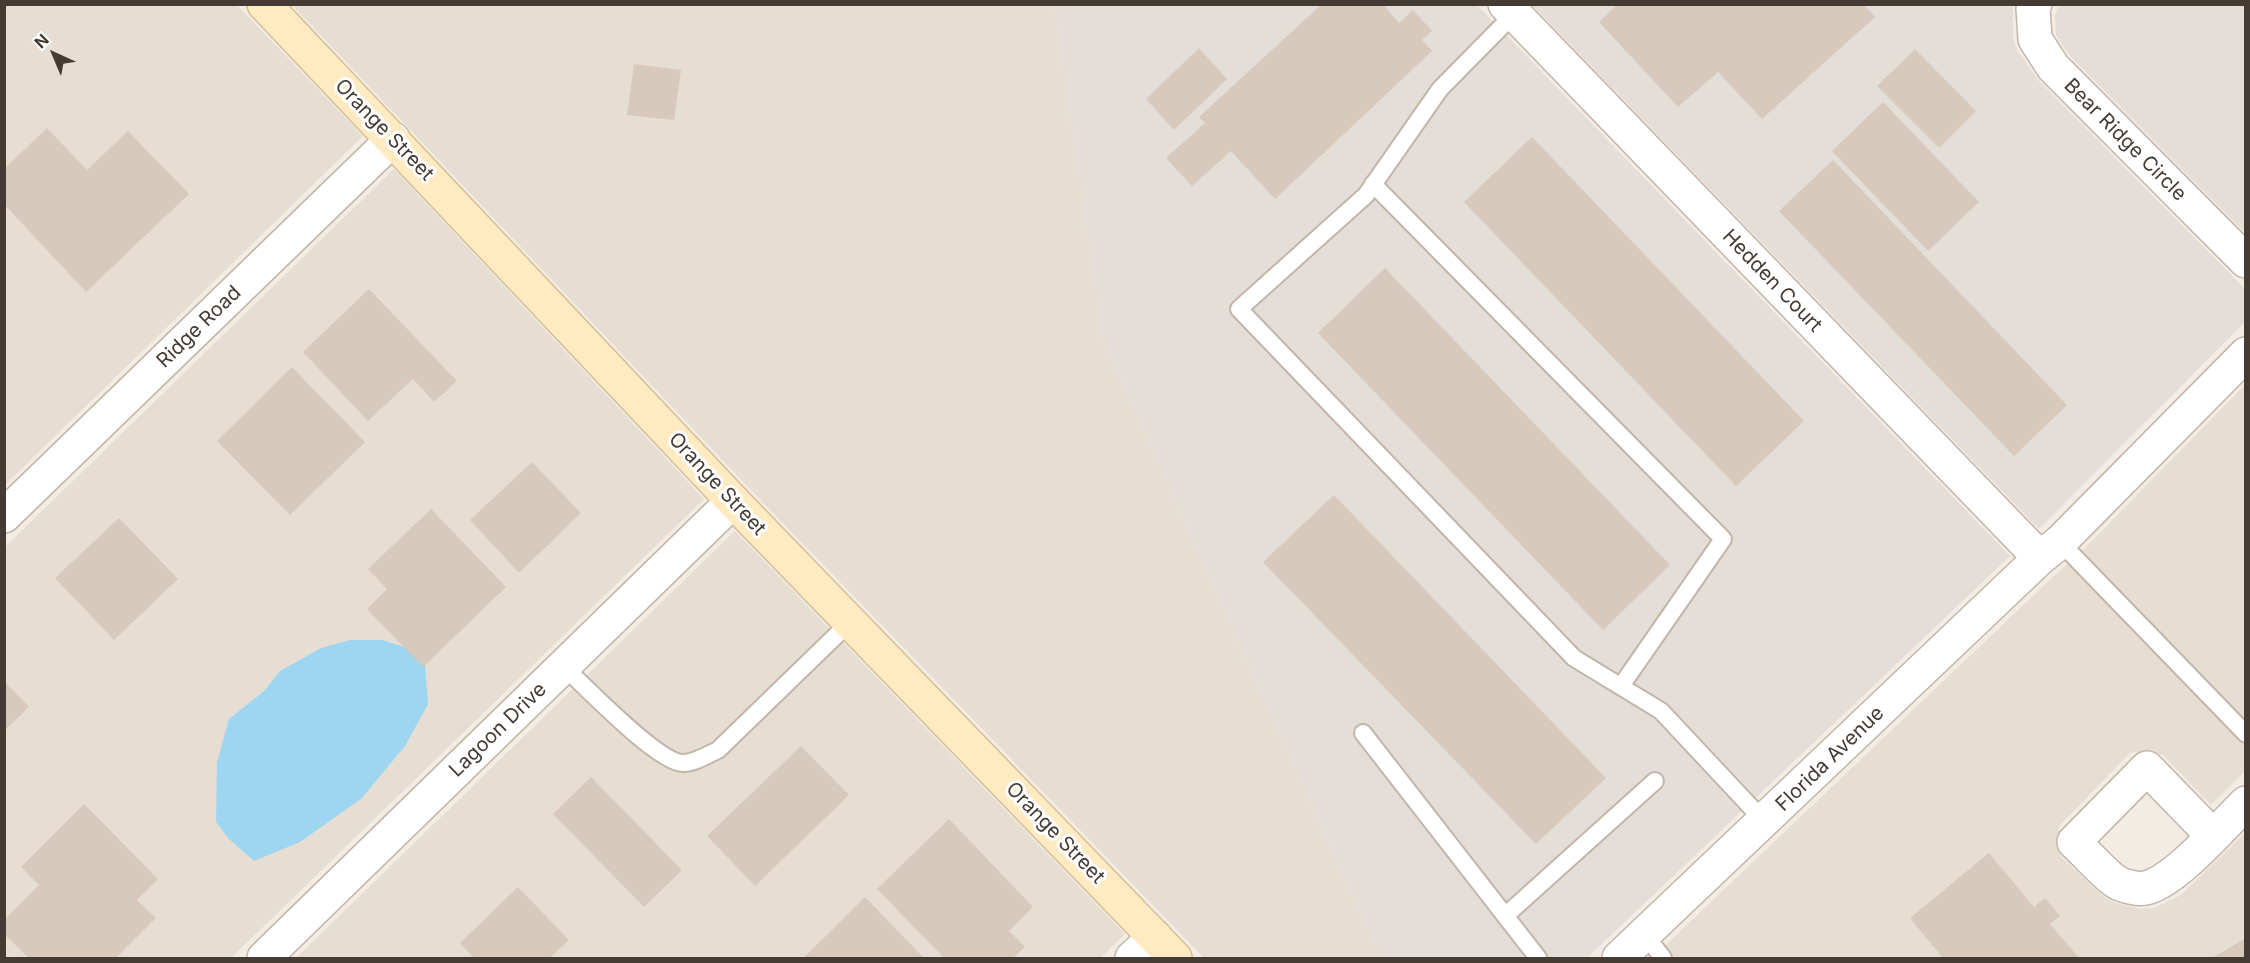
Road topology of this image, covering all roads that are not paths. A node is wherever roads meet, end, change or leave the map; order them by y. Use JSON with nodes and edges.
{"nodes":[{"id":1,"x":264,"y":4,"type":"edge"},
{"id":2,"x":2035,"y":4,"type":"edge"},
{"id":3,"x":1509,"y":10,"type":"edge"},
{"id":4,"x":393,"y":139,"type":"junction"},
{"id":5,"x":1373,"y":184,"type":"junction"},
{"id":6,"x":2246,"y":261,"type":"edge"},
{"id":7,"x":2246,"y":354,"type":"edge"},
{"id":8,"x":733,"y":501,"type":"junction"},
{"id":9,"x":4,"y":516,"type":"edge"},
{"id":10,"x":2050,"y":550,"type":"junction"},
{"id":11,"x":850,"y":622,"type":"junction"},
{"id":12,"x":563,"y":666,"type":"junction"},
{"id":13,"x":1621,"y":686,"type":"junction"},
{"id":14,"x":1363,"y":733,"type":"dead end"},
{"id":15,"x":2246,"y":734,"type":"edge"},
{"id":16,"x":1655,"y":781,"type":"dead end"},
{"id":17,"x":2246,"y":802,"type":"edge"},
{"id":18,"x":1764,"y":821,"type":"junction"},
{"id":19,"x":2213,"y":836,"type":"dead end"},
{"id":20,"x":1505,"y":916,"type":"junction"},
{"id":21,"x":1654,"y":946,"type":"edge"},
{"id":22,"x":1154,"y":951,"type":"edge"},
{"id":23,"x":264,"y":958,"type":"edge"},
{"id":24,"x":1538,"y":958,"type":"edge"},
{"id":25,"x":1619,"y":958,"type":"edge"}],
"edges":[{"from":1,"to":4,"type":"street","name":"Orange Street"},
{"from":2,"to":6,"type":"street","name":"Bear Ridge Circle"},
{"from":3,"to":5,"type":"lane"},
{"from":3,"to":10,"type":"street","name":"Hedden Court"},
{"from":4,"to":8,"type":"street","name":"Orange Street"},
{"from":4,"to":9,"type":"street","name":"Ridge Road"},
{"from":5,"to":13,"type":"lane"},
{"from":5,"to":13,"type":"lane"},
{"from":7,"to":10,"type":"street","name":"Florida Avenue"},
{"from":8,"to":11,"type":"street","name":"Orange Street"},
{"from":8,"to":12,"type":"street","name":"Lagoon Drive"},
{"from":10,"to":15,"type":"lane"},
{"from":10,"to":18,"type":"street","name":"Florida Avenue"},
{"from":11,"to":12,"type":"lane"},
{"from":11,"to":22,"type":"street","name":"Orange Street"},
{"from":12,"to":23,"type":"street","name":"Lagoon Drive"},
{"from":13,"to":18,"type":"lane"},
{"from":14,"to":20,"type":"lane"},
{"from":16,"to":20,"type":"lane"},
{"from":17,"to":19,"type":"street"},
{"from":18,"to":21,"type":"street","name":"Florida Avenue"},
{"from":20,"to":24,"type":"lane"},
{"from":21,"to":25,"type":"street","name":"Florida Avenue"}]}
